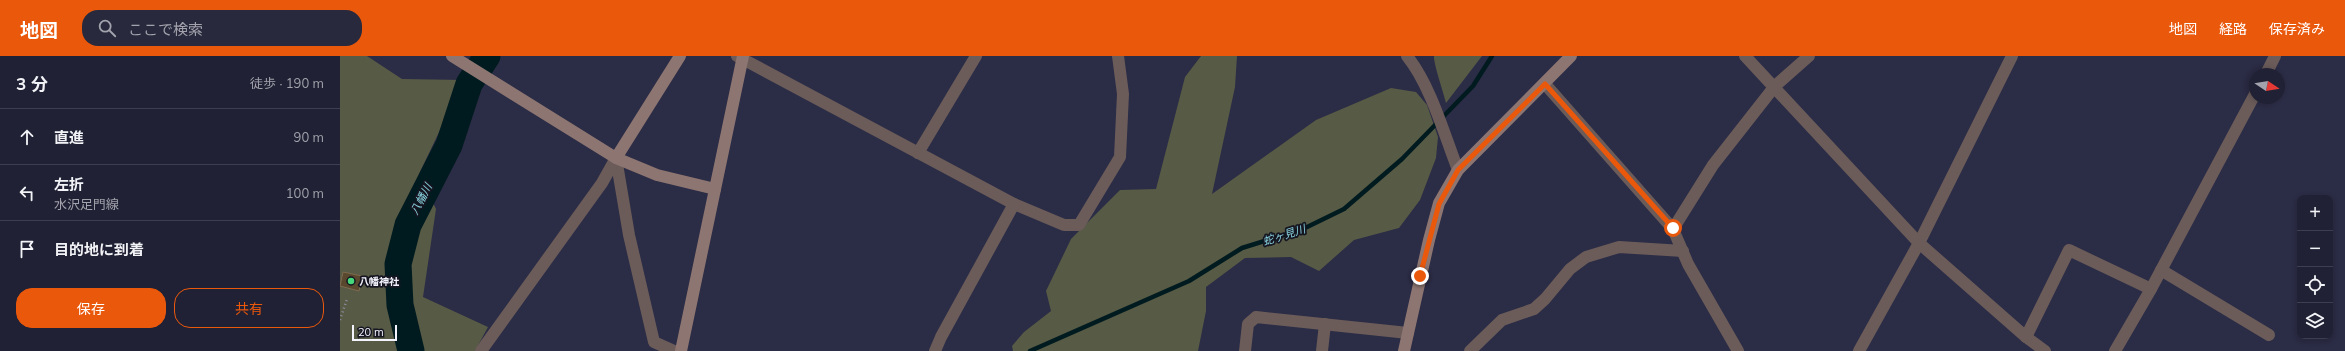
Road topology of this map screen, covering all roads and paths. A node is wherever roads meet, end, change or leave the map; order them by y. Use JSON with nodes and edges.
{"nodes":[{"id":1,"x":452,"y":56,"type":"edge"},
{"id":2,"x":680,"y":56,"type":"edge"},
{"id":3,"x":976,"y":56,"type":"edge"},
{"id":4,"x":1118,"y":56,"type":"edge"},
{"id":5,"x":1407,"y":56,"type":"edge"},
{"id":6,"x":1571,"y":56,"type":"edge"},
{"id":7,"x":1745,"y":56,"type":"edge"},
{"id":8,"x":1809,"y":56,"type":"edge"},
{"id":9,"x":2012,"y":56,"type":"edge"},
{"id":10,"x":2275,"y":56,"type":"edge"},
{"id":11,"x":741,"y":57,"type":"edge"},
{"id":12,"x":2269,"y":68,"type":"edge"},
{"id":13,"x":1545,"y":84,"type":"junction"},
{"id":14,"x":1775,"y":86,"type":"junction"},
{"id":15,"x":2250,"y":104,"type":"edge"},
{"id":16,"x":918,"y":153,"type":"junction"},
{"id":17,"x":616,"y":158,"type":"junction"},
{"id":18,"x":1458,"y":170,"type":"junction"},
{"id":19,"x":715,"y":189,"type":"junction"},
{"id":20,"x":1014,"y":204,"type":"junction"},
{"id":21,"x":1673,"y":228,"type":"junction"},
{"id":22,"x":1919,"y":243,"type":"junction"},
{"id":23,"x":1683,"y":251,"type":"junction"},
{"id":24,"x":2161,"y":270,"type":"junction"},
{"id":25,"x":2151,"y":289,"type":"junction"},
{"id":26,"x":347,"y":299,"type":"dead end"},
{"id":27,"x":340,"y":320,"type":"edge"},
{"id":28,"x":1325,"y":324,"type":"junction"},
{"id":29,"x":1408,"y":332,"type":"junction"},
{"id":30,"x":2269,"y":335,"type":"dead end"},
{"id":31,"x":2026,"y":337,"type":"junction"},
{"id":32,"x":481,"y":351,"type":"edge"},
{"id":33,"x":674,"y":351,"type":"edge"},
{"id":34,"x":681,"y":351,"type":"edge"},
{"id":35,"x":935,"y":351,"type":"edge"},
{"id":36,"x":1245,"y":351,"type":"edge"},
{"id":37,"x":1322,"y":351,"type":"edge"},
{"id":38,"x":1404,"y":351,"type":"edge"},
{"id":39,"x":1470,"y":351,"type":"edge"},
{"id":40,"x":1738,"y":351,"type":"edge"},
{"id":41,"x":1859,"y":351,"type":"edge"},
{"id":42,"x":2045,"y":351,"type":"edge"},
{"id":43,"x":2115,"y":351,"type":"edge"}],
"edges":[{"from":1,"to":17,"type":"street"},
{"from":2,"to":17,"type":"street"},
{"from":3,"to":16,"type":"street"},
{"from":4,"to":20,"type":"street"},
{"from":5,"to":18,"type":"street"},
{"from":6,"to":13,"type":"street"},
{"from":7,"to":14,"type":"street"},
{"from":8,"to":14,"type":"street"},
{"from":9,"to":22,"type":"street"},
{"from":10,"to":12,"type":"street"},
{"from":11,"to":16,"type":"street"},
{"from":11,"to":19,"type":"street"},
{"from":13,"to":18,"type":"street"},
{"from":13,"to":21,"type":"street"},
{"from":14,"to":21,"type":"street"},
{"from":14,"to":22,"type":"street"},
{"from":15,"to":24,"type":"street"},
{"from":16,"to":20,"type":"street"},
{"from":17,"to":19,"type":"street"},
{"from":17,"to":32,"type":"street"},
{"from":17,"to":33,"type":"street"},
{"from":18,"to":29,"type":"street"},
{"from":19,"to":34,"type":"street"},
{"from":20,"to":35,"type":"street"},
{"from":21,"to":23,"type":"street"},
{"from":22,"to":31,"type":"street"},
{"from":22,"to":41,"type":"street"},
{"from":23,"to":39,"type":"street"},
{"from":23,"to":40,"type":"street"},
{"from":24,"to":25,"type":"street"},
{"from":24,"to":30,"type":"street"},
{"from":25,"to":31,"type":"street"},
{"from":25,"to":43,"type":"street"},
{"from":26,"to":27,"type":"path"},
{"from":28,"to":29,"type":"street"},
{"from":28,"to":36,"type":"street"},
{"from":28,"to":37,"type":"street"},
{"from":29,"to":38,"type":"street"},
{"from":31,"to":42,"type":"street"}]}
